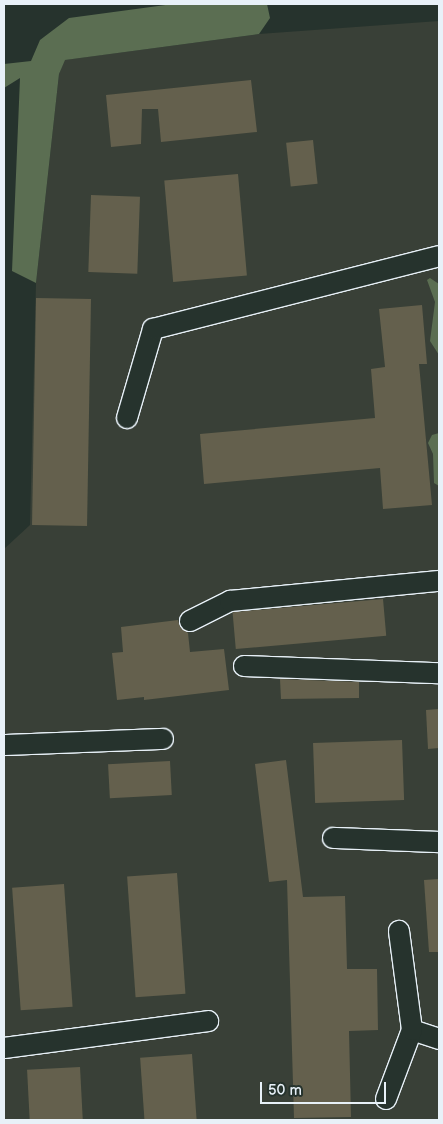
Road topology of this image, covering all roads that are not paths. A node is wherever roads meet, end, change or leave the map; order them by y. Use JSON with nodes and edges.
{"nodes":[{"id":1,"x":439,"y":256,"type":"edge"},
{"id":2,"x":127,"y":418,"type":"dead end"},
{"id":3,"x":439,"y":582,"type":"edge"},
{"id":4,"x":190,"y":621,"type":"dead end"},
{"id":5,"x":244,"y":666,"type":"dead end"},
{"id":6,"x":439,"y":673,"type":"edge"},
{"id":7,"x":163,"y":739,"type":"dead end"},
{"id":8,"x":4,"y":745,"type":"edge"},
{"id":9,"x":333,"y":838,"type":"dead end"},
{"id":10,"x":439,"y":842,"type":"edge"},
{"id":11,"x":399,"y":931,"type":"dead end"},
{"id":12,"x":208,"y":1021,"type":"dead end"},
{"id":13,"x":412,"y":1030,"type":"junction"},
{"id":14,"x":439,"y":1039,"type":"edge"},
{"id":15,"x":4,"y":1048,"type":"edge"},
{"id":16,"x":386,"y":1099,"type":"dead end"}],
"edges":[{"from":1,"to":2,"type":"lane"},
{"from":3,"to":4,"type":"lane"},
{"from":5,"to":6,"type":"lane"},
{"from":7,"to":8,"type":"lane"},
{"from":9,"to":10,"type":"lane"},
{"from":11,"to":13,"type":"lane"},
{"from":12,"to":15,"type":"lane"},
{"from":13,"to":14,"type":"lane"},
{"from":13,"to":16,"type":"lane"}]}
